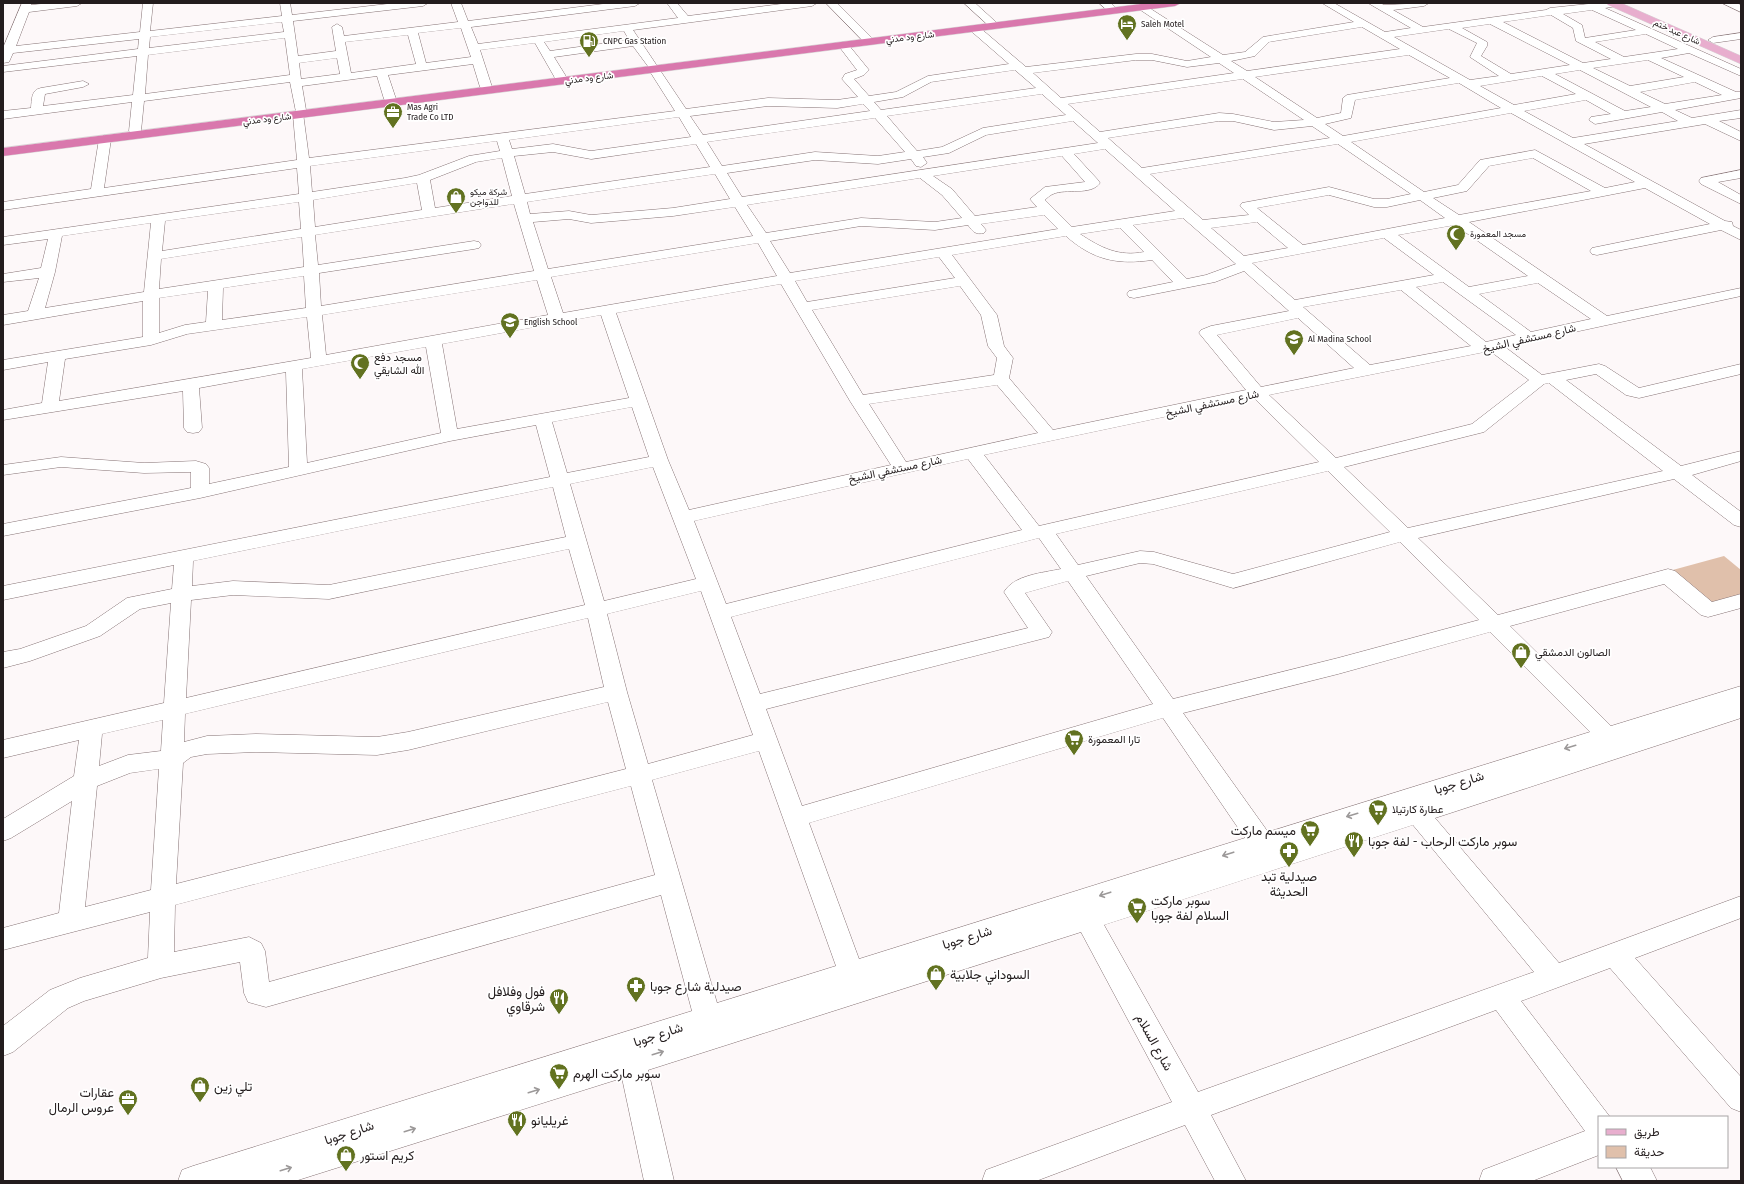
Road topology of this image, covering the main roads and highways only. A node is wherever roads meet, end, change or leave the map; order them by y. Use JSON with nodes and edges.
{"nodes":[{"id":1,"x":1175,"y":3,"type":"edge"},
{"id":2,"x":1613,"y":3,"type":"edge"},
{"id":3,"x":1629,"y":3,"type":"edge"},
{"id":4,"x":1108,"y":5,"type":"edge"},
{"id":5,"x":1146,"y":5,"type":"edge"},
{"id":6,"x":869,"y":40,"type":"junction"},
{"id":7,"x":1741,"y":52,"type":"edge"},
{"id":8,"x":1741,"y":60,"type":"edge"},
{"id":9,"x":654,"y":68,"type":"junction"},
{"id":10,"x":300,"y":112,"type":"junction"},
{"id":11,"x":3,"y":148,"type":"edge"},
{"id":12,"x":3,"y":152,"type":"edge"}],
"edges":[{"from":1,"to":5,"type":"highway","name":"شارع ود مدني"},
{"from":2,"to":8,"type":"main road","name":"شارع عبد ختم"},
{"from":3,"to":7,"type":"main road","name":"شارع عبد ختم"},
{"from":4,"to":5,"type":"highway","name":"شارع ود مدني"},
{"from":4,"to":6,"type":"highway","name":"شارع ود مدني"},
{"from":5,"to":6,"type":"highway","name":"شارع ود مدني"},
{"from":6,"to":9,"type":"highway","name":"شارع ود مدني"},
{"from":6,"to":9,"type":"highway","name":"شارع ود مدني"},
{"from":9,"to":10,"type":"highway","name":"شارع ود مدني"},
{"from":9,"to":10,"type":"highway","name":"شارع ود مدني"},
{"from":10,"to":11,"type":"highway","name":"شارع ود مدني"},
{"from":10,"to":12,"type":"highway","name":"شارع ود مدني"}]}
